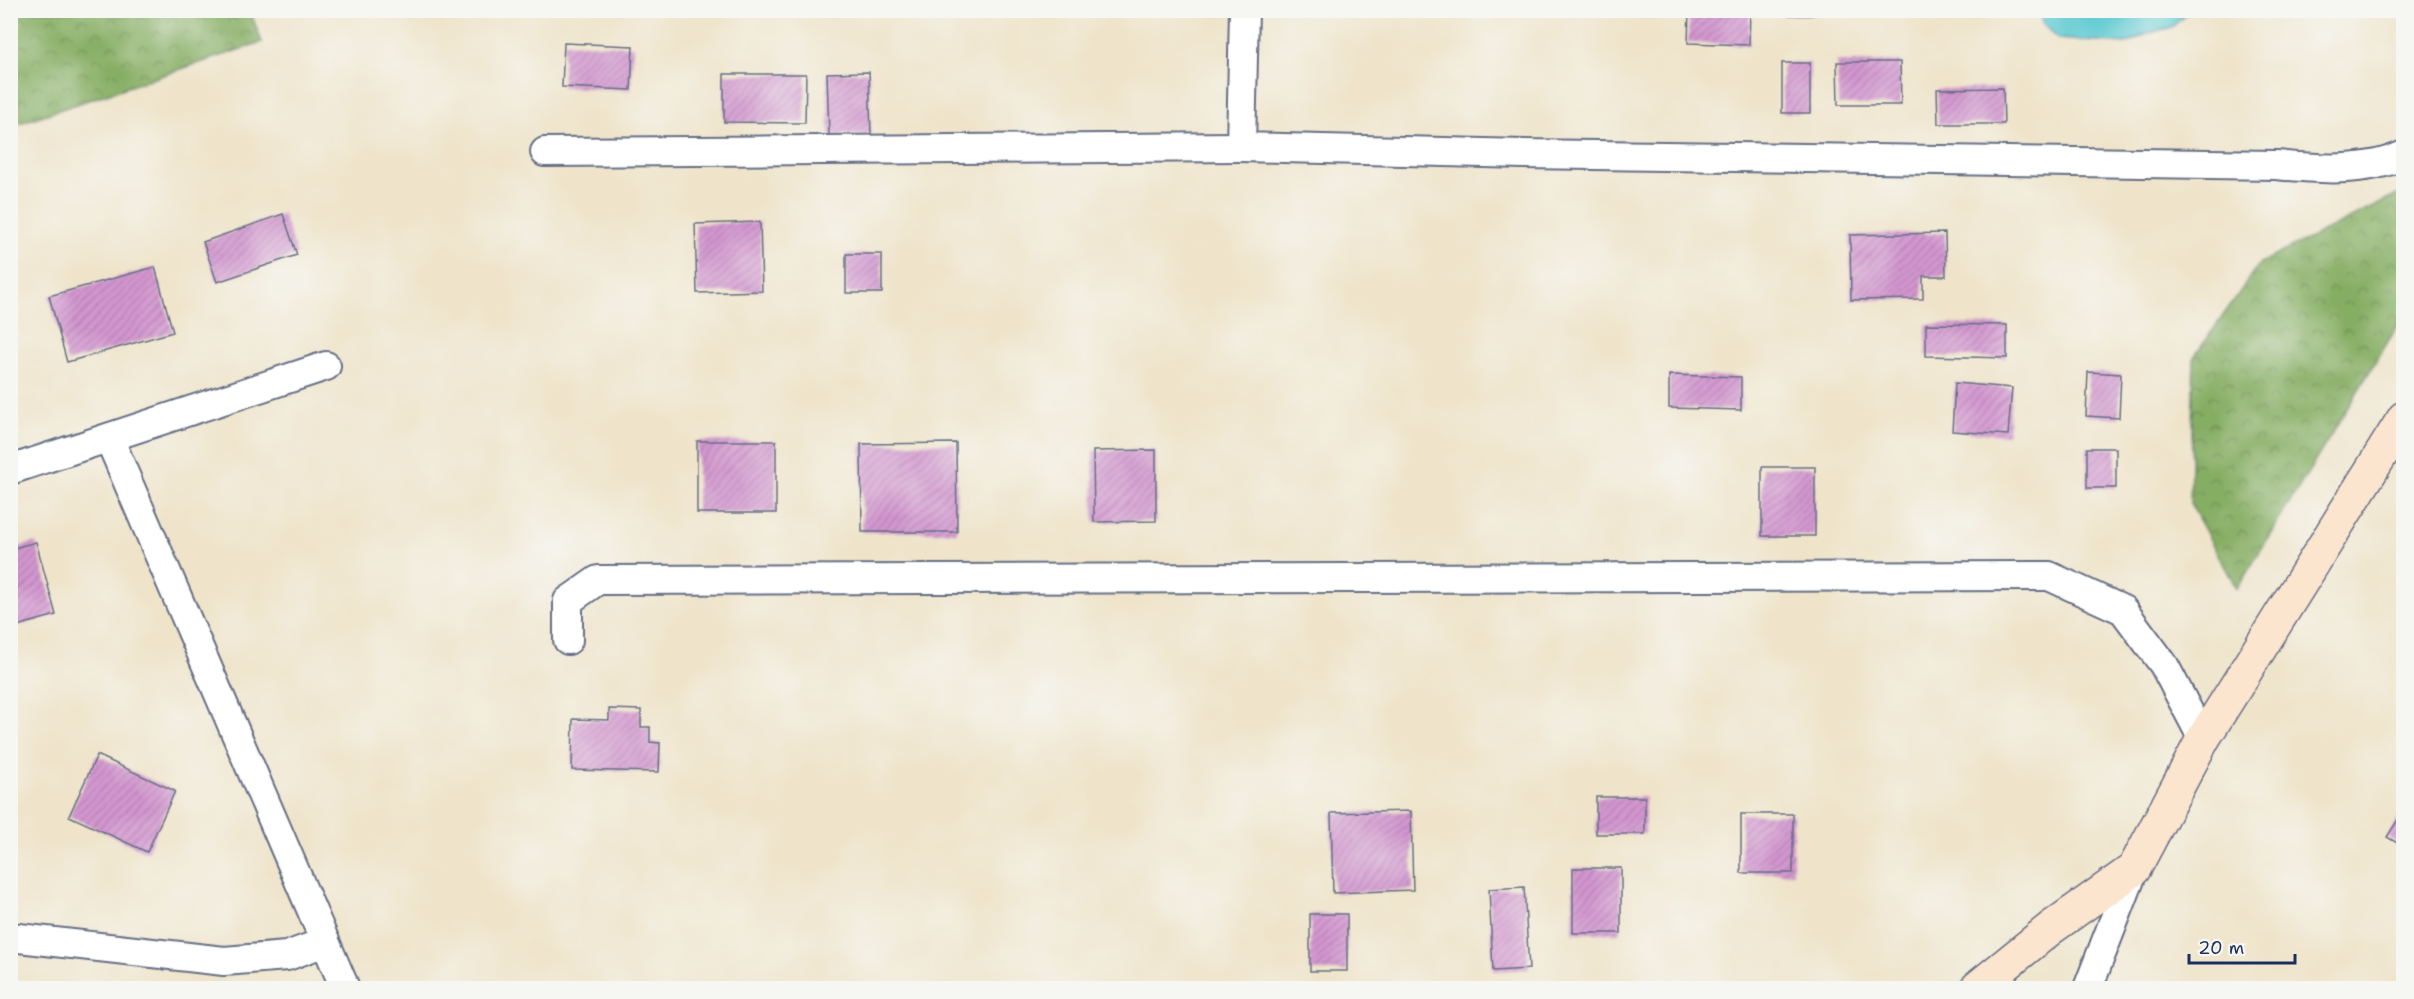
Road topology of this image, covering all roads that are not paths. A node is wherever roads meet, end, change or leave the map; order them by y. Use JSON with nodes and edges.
{"nodes":[{"id":1,"x":1244,"y":10,"type":"edge"},
{"id":2,"x":1241,"y":147,"type":"junction"},
{"id":3,"x":545,"y":152,"type":"dead end"},
{"id":4,"x":2403,"y":155,"type":"edge"},
{"id":5,"x":326,"y":366,"type":"dead end"},
{"id":6,"x":2403,"y":418,"type":"edge"},
{"id":7,"x":110,"y":438,"type":"junction"},
{"id":8,"x":10,"y":470,"type":"edge"},
{"id":9,"x":567,"y":640,"type":"dead end"},
{"id":10,"x":2203,"y":740,"type":"junction"},
{"id":11,"x":2134,"y":869,"type":"junction"},
{"id":12,"x":10,"y":937,"type":"edge"},
{"id":13,"x":325,"y":942,"type":"junction"},
{"id":14,"x":345,"y":988,"type":"edge"},
{"id":15,"x":1977,"y":988,"type":"edge"},
{"id":16,"x":2088,"y":988,"type":"edge"}],
"edges":[{"from":1,"to":2,"type":"street"},
{"from":2,"to":3,"type":"street"},
{"from":2,"to":4,"type":"street"},
{"from":5,"to":7,"type":"street"},
{"from":6,"to":10,"type":"street"},
{"from":7,"to":8,"type":"street"},
{"from":7,"to":13,"type":"street"},
{"from":9,"to":10,"type":"street"},
{"from":10,"to":11,"type":"street"},
{"from":11,"to":15,"type":"street"},
{"from":11,"to":16,"type":"street"},
{"from":12,"to":13,"type":"street"},
{"from":13,"to":14,"type":"street"}]}
